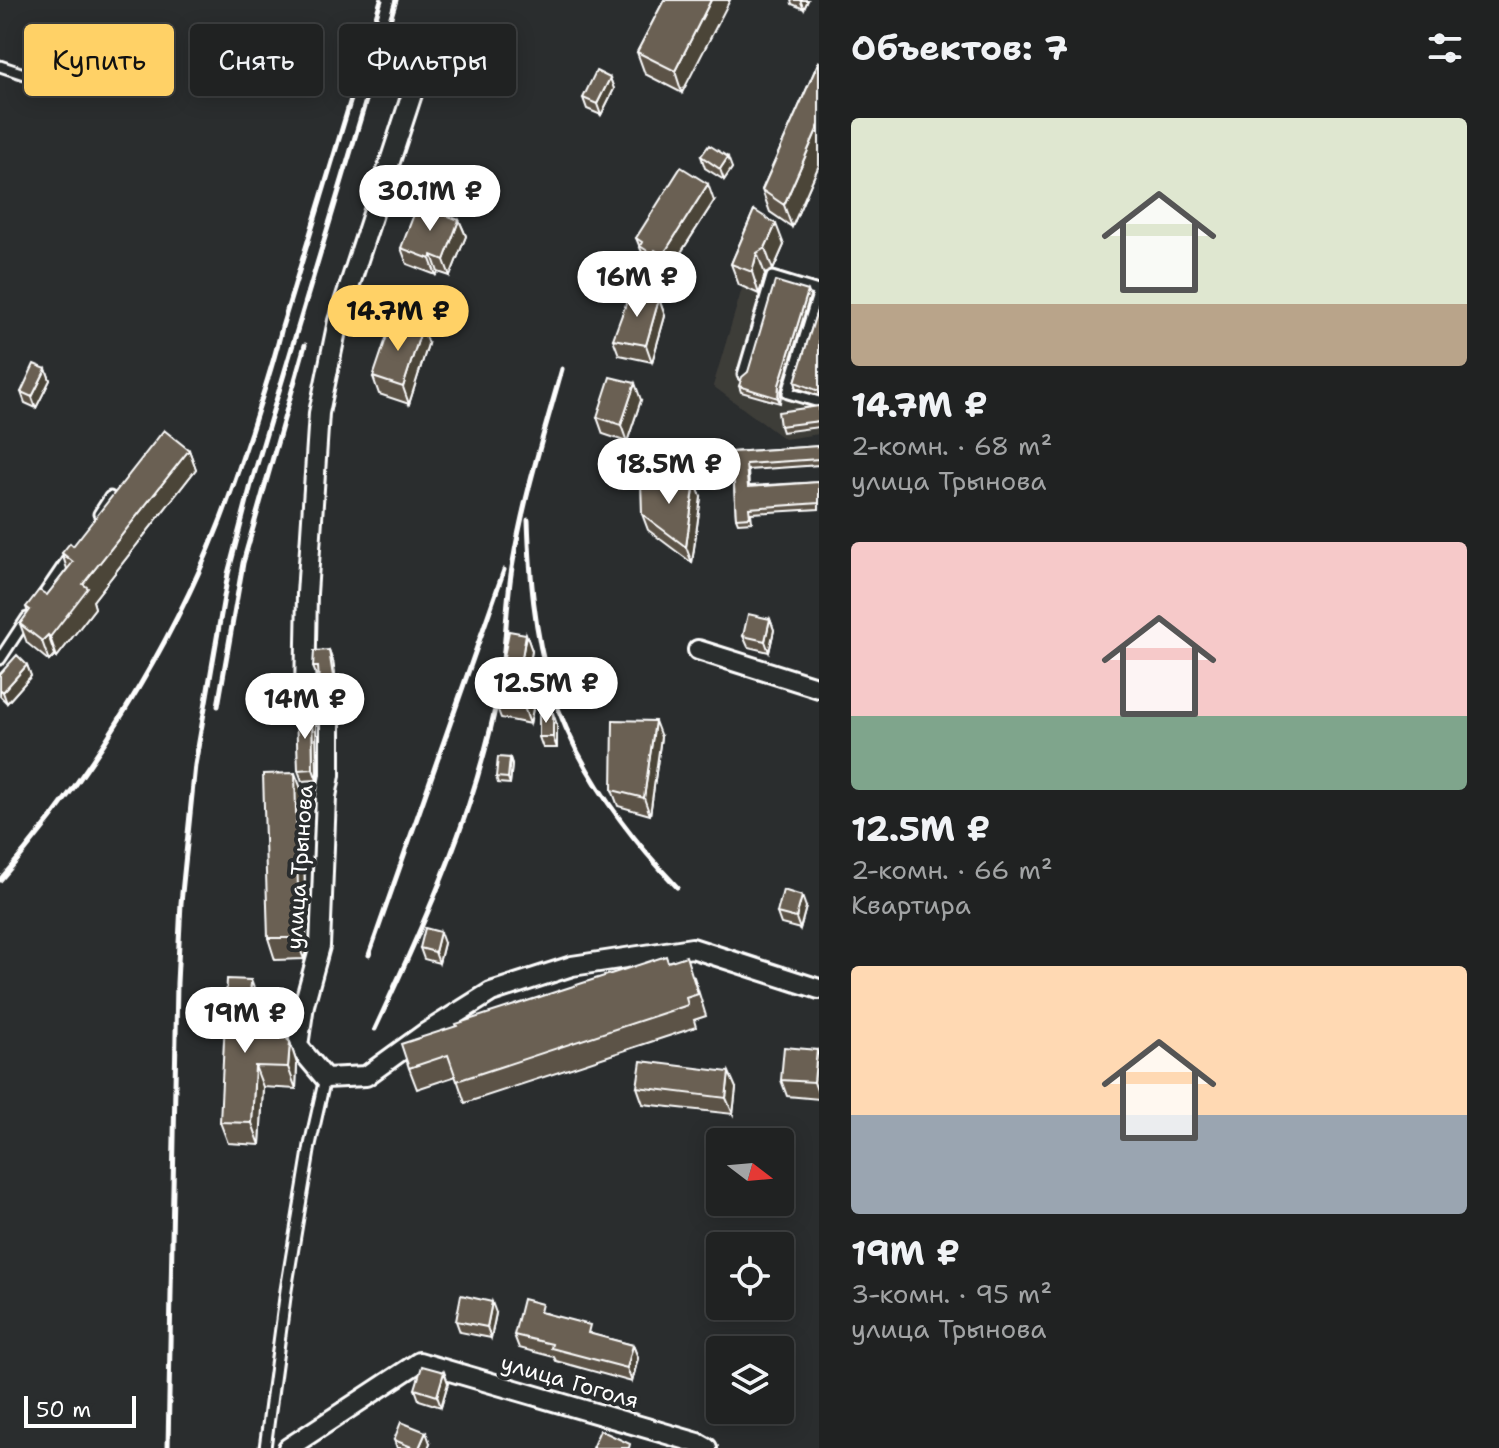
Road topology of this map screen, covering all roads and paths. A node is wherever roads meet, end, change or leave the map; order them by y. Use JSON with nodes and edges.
{"nodes":[{"id":1,"x":0,"y":66,"type":"edge"},
{"id":2,"x":24,"y":74,"type":"dead end"},
{"id":3,"x":411,"y":96,"type":"edge"},
{"id":4,"x":819,"y":291,"type":"edge"},
{"id":5,"x":743,"y":375,"type":"edge"},
{"id":6,"x":819,"y":402,"type":"edge"},
{"id":7,"x":110,"y":497,"type":"edge"},
{"id":8,"x":93,"y":522,"type":"edge"},
{"id":9,"x":76,"y":547,"type":"edge"},
{"id":10,"x":698,"y":650,"type":"dead end"},
{"id":11,"x":0,"y":659,"type":"edge"},
{"id":12,"x":819,"y":688,"type":"edge"},
{"id":13,"x":819,"y":989,"type":"edge"},
{"id":14,"x":325,"y":1078,"type":"junction"},
{"id":15,"x":265,"y":1448,"type":"edge"},
{"id":16,"x":288,"y":1448,"type":"edge"},
{"id":17,"x":707,"y":1448,"type":"edge"}],
"edges":[{"from":1,"to":2,"type":"lane"},
{"from":3,"to":14,"type":"street","name":"улица Трынова"},
{"from":4,"to":5,"type":"lane"},
{"from":4,"to":6,"type":"lane"},
{"from":7,"to":8,"type":"lane"},
{"from":9,"to":11,"type":"lane"},
{"from":10,"to":12,"type":"street"},
{"from":13,"to":14,"type":"street"},
{"from":14,"to":15,"type":"lane"},
{"from":16,"to":17,"type":"street","name":"улица Гоголя"}]}
